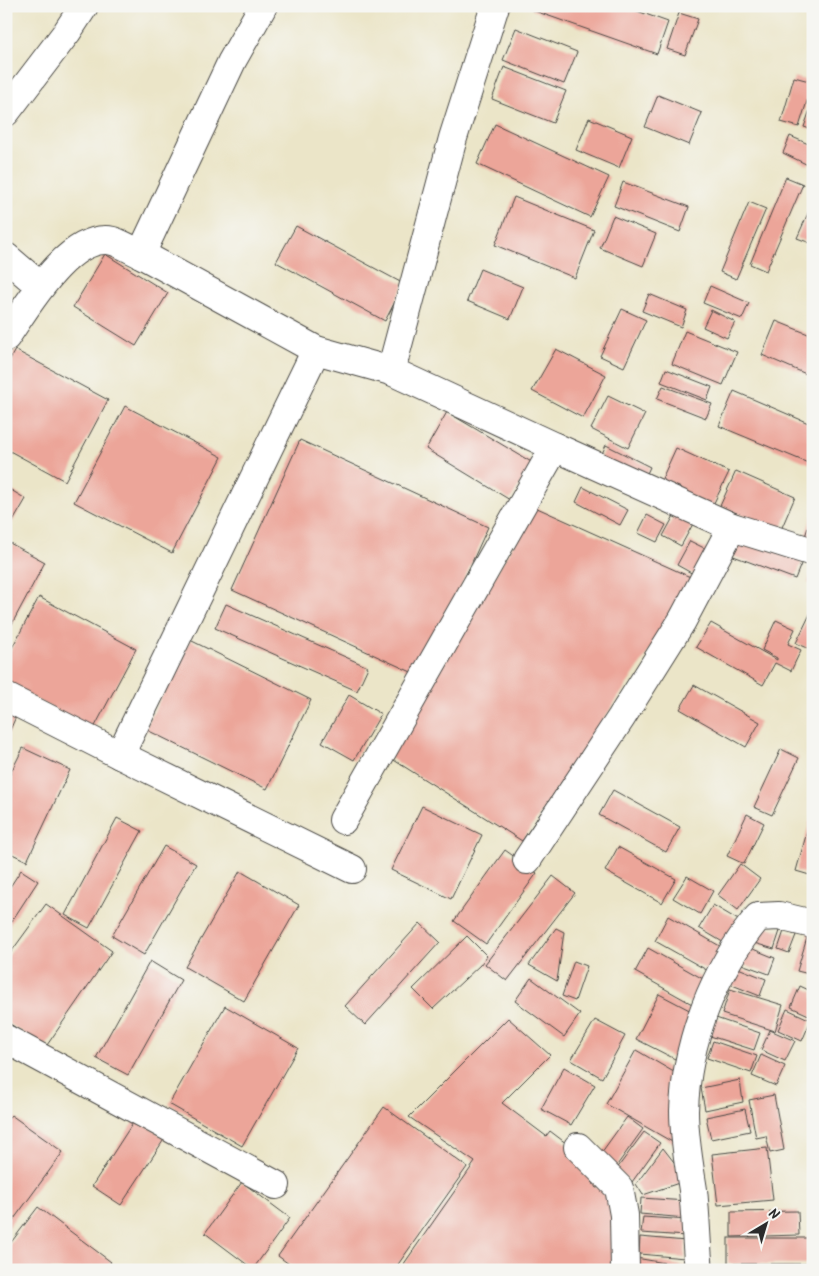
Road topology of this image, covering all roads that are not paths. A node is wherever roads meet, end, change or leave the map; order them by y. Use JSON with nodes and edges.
{"nodes":[{"id":1,"x":84,"y":6,"type":"edge"},
{"id":2,"x":263,"y":6,"type":"edge"},
{"id":3,"x":495,"y":6,"type":"edge"},
{"id":4,"x":6,"y":112,"type":"edge"},
{"id":5,"x":141,"y":254,"type":"junction"},
{"id":6,"x":6,"y":257,"type":"edge"},
{"id":7,"x":40,"y":286,"type":"junction"},
{"id":8,"x":6,"y":337,"type":"edge"},
{"id":9,"x":316,"y":350,"type":"junction"},
{"id":10,"x":391,"y":371,"type":"junction"},
{"id":11,"x":555,"y":447,"type":"junction"},
{"id":12,"x":732,"y":527,"type":"junction"},
{"id":13,"x":813,"y":552,"type":"edge"},
{"id":14,"x":6,"y":697,"type":"edge"},
{"id":15,"x":120,"y":755,"type":"junction"},
{"id":16,"x":343,"y":820,"type":"dead end"},
{"id":17,"x":527,"y":860,"type":"dead end"},
{"id":18,"x":352,"y":869,"type":"dead end"},
{"id":19,"x":813,"y":924,"type":"edge"},
{"id":20,"x":6,"y":1040,"type":"edge"},
{"id":21,"x":578,"y":1148,"type":"dead end"},
{"id":22,"x":276,"y":1185,"type":"dead end"},
{"id":23,"x":625,"y":1270,"type":"edge"},
{"id":24,"x":699,"y":1270,"type":"edge"}],
"edges":[{"from":1,"to":4,"type":"street"},
{"from":2,"to":5,"type":"street"},
{"from":3,"to":10,"type":"street"},
{"from":5,"to":7,"type":"street"},
{"from":5,"to":9,"type":"street"},
{"from":6,"to":7,"type":"street"},
{"from":7,"to":8,"type":"street"},
{"from":9,"to":10,"type":"street"},
{"from":9,"to":15,"type":"street"},
{"from":10,"to":11,"type":"street"},
{"from":11,"to":12,"type":"street"},
{"from":11,"to":16,"type":"street"},
{"from":12,"to":13,"type":"street"},
{"from":12,"to":17,"type":"street"},
{"from":14,"to":15,"type":"street"},
{"from":15,"to":18,"type":"street"},
{"from":19,"to":24,"type":"street"},
{"from":20,"to":22,"type":"street"},
{"from":21,"to":23,"type":"street"}]}
